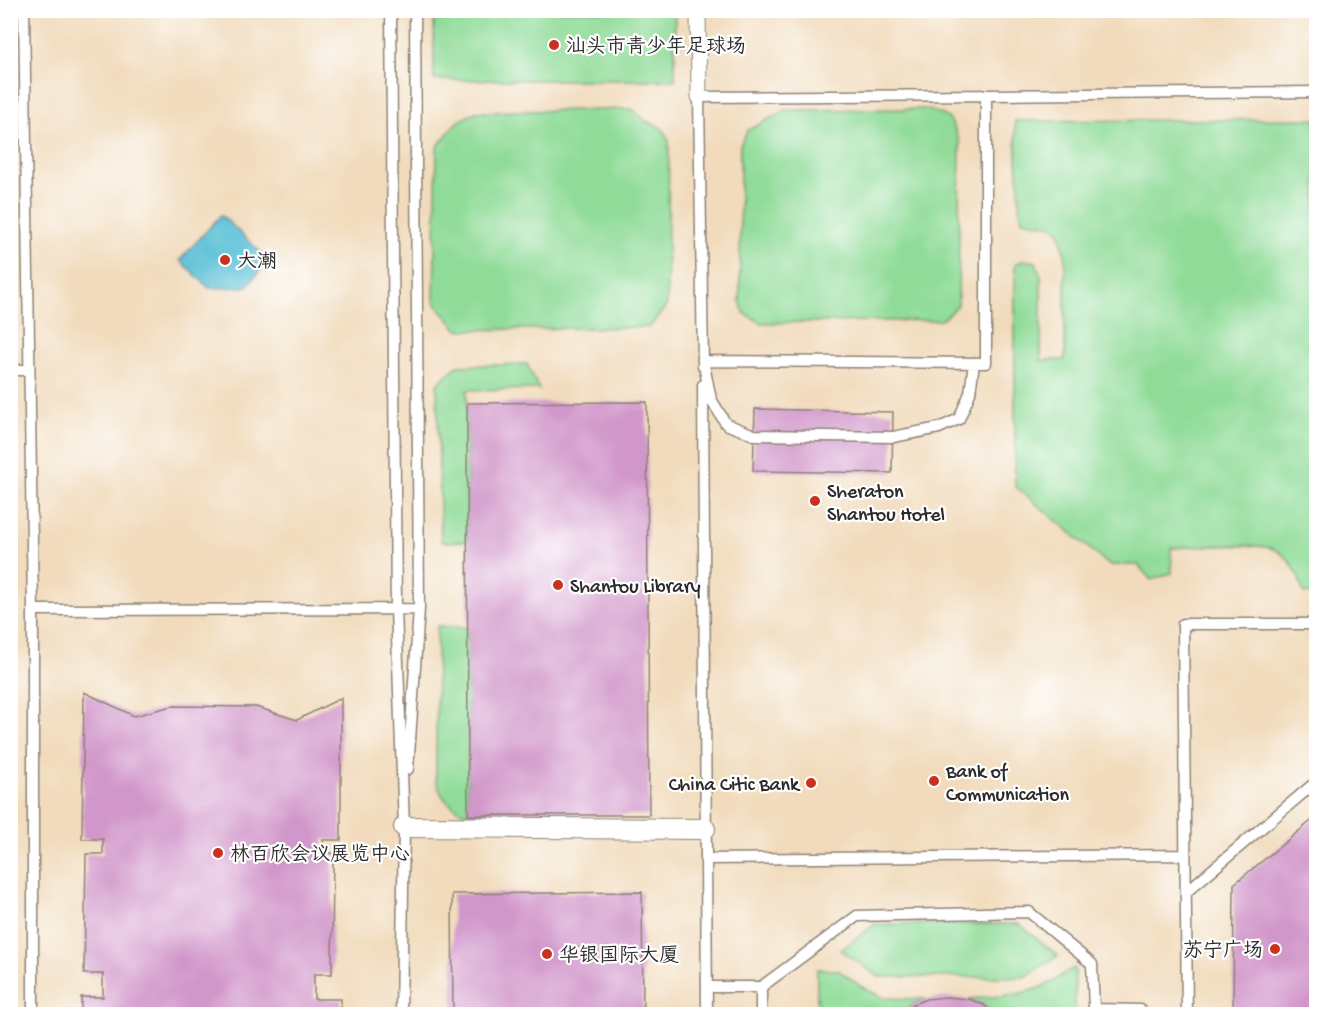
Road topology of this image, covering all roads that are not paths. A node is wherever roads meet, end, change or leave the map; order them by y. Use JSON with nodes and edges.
{"nodes":[{"id":1,"x":24,"y":10,"type":"edge"},
{"id":2,"x":391,"y":10,"type":"edge"},
{"id":3,"x":415,"y":10,"type":"edge"},
{"id":4,"x":698,"y":10,"type":"edge"},
{"id":5,"x":1317,"y":92,"type":"edge"},
{"id":6,"x":986,"y":95,"type":"junction"},
{"id":7,"x":699,"y":97,"type":"junction"},
{"id":8,"x":703,"y":361,"type":"junction"},
{"id":9,"x":974,"y":363,"type":"junction"},
{"id":10,"x":10,"y":370,"type":"edge"},
{"id":11,"x":29,"y":370,"type":"junction"},
{"id":12,"x":396,"y":609,"type":"junction"},
{"id":13,"x":419,"y":609,"type":"junction"},
{"id":14,"x":33,"y":610,"type":"junction"},
{"id":15,"x":1317,"y":624,"type":"edge"},
{"id":16,"x":1317,"y":782,"type":"edge"},
{"id":17,"x":404,"y":827,"type":"junction"},
{"id":18,"x":705,"y":829,"type":"junction"},
{"id":19,"x":1185,"y":855,"type":"junction"},
{"id":20,"x":705,"y":859,"type":"junction"},
{"id":21,"x":1186,"y":892,"type":"junction"},
{"id":22,"x":707,"y":987,"type":"junction"},
{"id":23,"x":761,"y":987,"type":"junction"},
{"id":24,"x":33,"y":1014,"type":"edge"},
{"id":25,"x":401,"y":1014,"type":"edge"},
{"id":26,"x":707,"y":1014,"type":"edge"},
{"id":27,"x":761,"y":1014,"type":"edge"},
{"id":28,"x":1141,"y":1014,"type":"edge"},
{"id":29,"x":1187,"y":1014,"type":"edge"}],
"edges":[{"from":1,"to":11,"type":"lane"},
{"from":2,"to":12,"type":"lane"},
{"from":3,"to":13,"type":"lane"},
{"from":4,"to":7,"type":"street"},
{"from":5,"to":6,"type":"lane"},
{"from":6,"to":7,"type":"lane"},
{"from":6,"to":9,"type":"lane"},
{"from":7,"to":8,"type":"lane"},
{"from":8,"to":9,"type":"lane"},
{"from":8,"to":9,"type":"lane"},
{"from":8,"to":18,"type":"lane"},
{"from":10,"to":11,"type":"lane"},
{"from":11,"to":14,"type":"lane"},
{"from":12,"to":13,"type":"lane"},
{"from":12,"to":14,"type":"lane"},
{"from":12,"to":17,"type":"lane"},
{"from":13,"to":17,"type":"lane"},
{"from":14,"to":24,"type":"lane"},
{"from":15,"to":19,"type":"lane"},
{"from":16,"to":21,"type":"lane"},
{"from":17,"to":18,"type":"street"},
{"from":17,"to":25,"type":"lane"},
{"from":18,"to":20,"type":"lane"},
{"from":19,"to":20,"type":"lane"},
{"from":19,"to":21,"type":"lane"},
{"from":20,"to":22,"type":"lane"},
{"from":21,"to":29,"type":"lane"},
{"from":22,"to":23,"type":"lane"},
{"from":22,"to":26,"type":"lane"},
{"from":23,"to":27,"type":"lane"},
{"from":23,"to":28,"type":"lane"}]}
